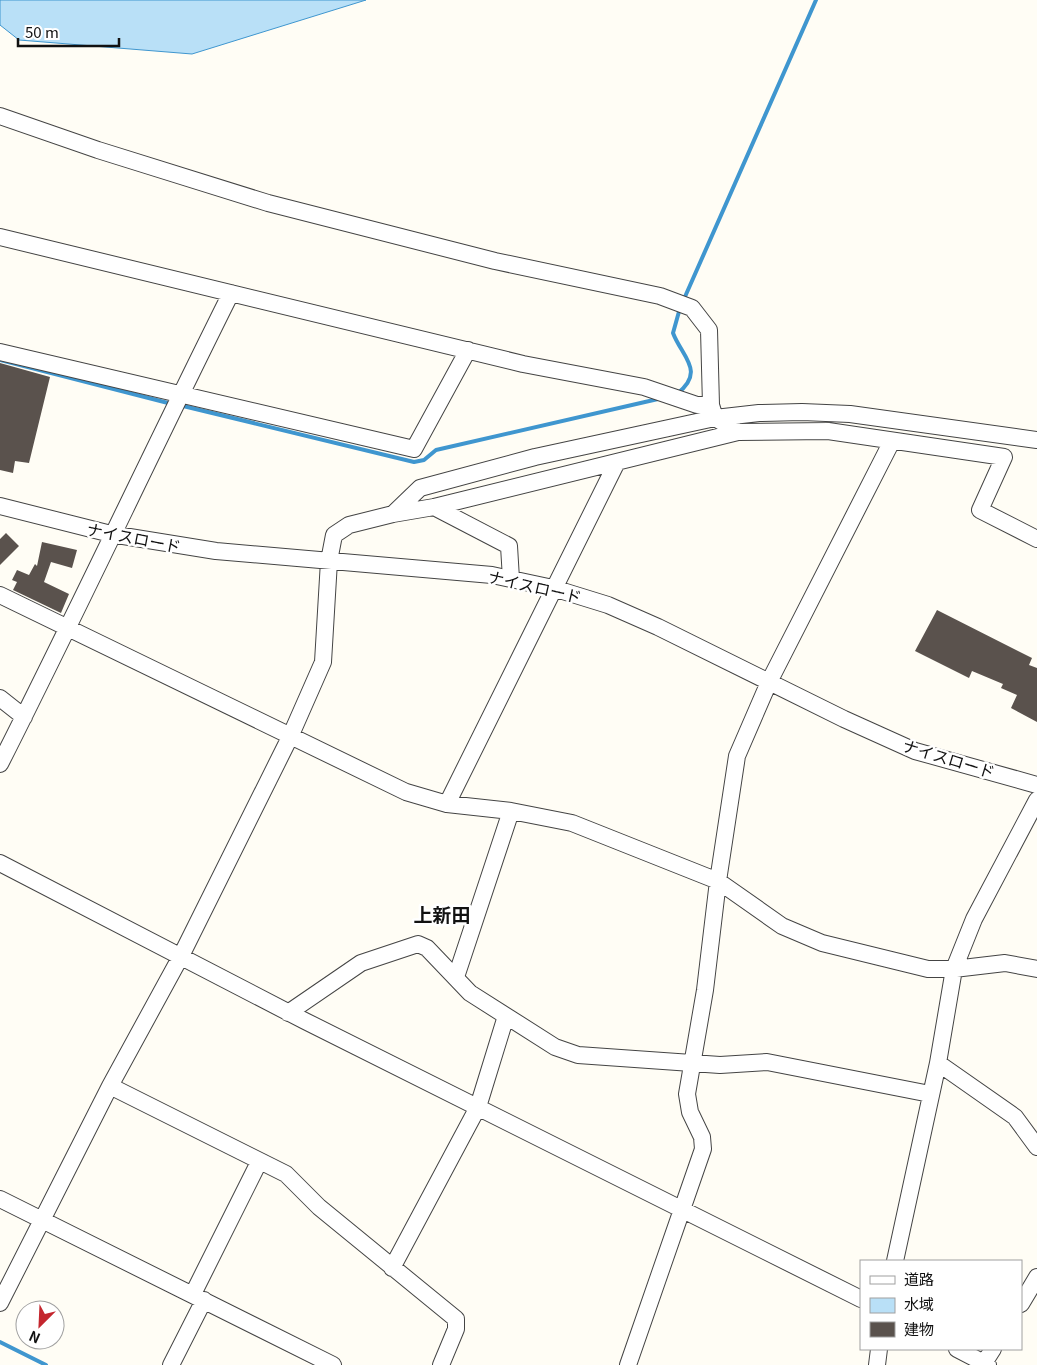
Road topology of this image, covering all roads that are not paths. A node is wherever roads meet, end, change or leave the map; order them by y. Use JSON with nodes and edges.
{"nodes":[{"id":1,"x":0,"y":116,"type":"edge"},
{"id":2,"x":0,"y":237,"type":"edge"},
{"id":3,"x":231,"y":293,"type":"junction"},
{"id":4,"x":468,"y":350,"type":"junction"},
{"id":5,"x":0,"y":352,"type":"edge"},
{"id":6,"x":182,"y":393,"type":"junction"},
{"id":7,"x":713,"y":412,"type":"junction"},
{"id":8,"x":738,"y":432,"type":"junction"},
{"id":9,"x":1037,"y":440,"type":"edge"},
{"id":10,"x":892,"y":441,"type":"junction"},
{"id":11,"x":616,"y":462,"type":"junction"},
{"id":12,"x":0,"y":506,"type":"edge"},
{"id":13,"x":434,"y":507,"type":"junction"},
{"id":14,"x":393,"y":514,"type":"junction"},
{"id":15,"x":111,"y":534,"type":"junction"},
{"id":16,"x":1037,"y":539,"type":"edge"},
{"id":17,"x":329,"y":561,"type":"junction"},
{"id":18,"x":511,"y":579,"type":"junction"},
{"id":19,"x":553,"y":588,"type":"junction"},
{"id":20,"x":0,"y":595,"type":"edge"},
{"id":21,"x":69,"y":630,"type":"junction"},
{"id":22,"x":769,"y":682,"type":"junction"},
{"id":23,"x":0,"y":698,"type":"edge"},
{"id":24,"x":24,"y":717,"type":"junction"},
{"id":25,"x":290,"y":737,"type":"junction"},
{"id":26,"x":0,"y":764,"type":"edge"},
{"id":27,"x":1037,"y":785,"type":"edge"},
{"id":28,"x":1037,"y":800,"type":"edge"},
{"id":29,"x":447,"y":804,"type":"junction"},
{"id":30,"x":512,"y":810,"type":"junction"},
{"id":31,"x":0,"y":863,"type":"edge"},
{"id":32,"x":718,"y":882,"type":"junction"},
{"id":33,"x":181,"y":956,"type":"junction"},
{"id":34,"x":954,"y":969,"type":"junction"},
{"id":35,"x":1037,"y":969,"type":"edge"},
{"id":36,"x":456,"y":977,"type":"junction"},
{"id":37,"x":288,"y":1013,"type":"junction"},
{"id":38,"x":506,"y":1016,"type":"junction"},
{"id":39,"x":692,"y":1063,"type":"junction"},
{"id":40,"x":938,"y":1063,"type":"junction"},
{"id":41,"x":110,"y":1086,"type":"junction"},
{"id":42,"x":930,"y":1094,"type":"junction"},
{"id":43,"x":478,"y":1107,"type":"junction"},
{"id":44,"x":1037,"y":1147,"type":"edge"},
{"id":45,"x":259,"y":1162,"type":"junction"},
{"id":46,"x":0,"y":1199,"type":"edge"},
{"id":47,"x":682,"y":1210,"type":"junction"},
{"id":48,"x":42,"y":1220,"type":"junction"},
{"id":49,"x":895,"y":1260,"type":"edge"},
{"id":50,"x":392,"y":1268,"type":"junction"},
{"id":51,"x":1037,"y":1277,"type":"edge"},
{"id":52,"x":198,"y":1297,"type":"junction"},
{"id":53,"x":860,"y":1299,"type":"edge"},
{"id":54,"x":1022,"y":1302,"type":"edge"},
{"id":55,"x":0,"y":1303,"type":"edge"},
{"id":56,"x":879,"y":1350,"type":"edge"},
{"id":57,"x":958,"y":1350,"type":"edge"},
{"id":58,"x":993,"y":1350,"type":"edge"},
{"id":59,"x":986,"y":1364,"type":"edge"},
{"id":60,"x":171,"y":1365,"type":"edge"},
{"id":61,"x":333,"y":1365,"type":"edge"},
{"id":62,"x":441,"y":1365,"type":"edge"},
{"id":63,"x":628,"y":1365,"type":"edge"},
{"id":64,"x":877,"y":1365,"type":"edge"}],
"edges":[{"from":1,"to":7,"type":"street"},
{"from":2,"to":3,"type":"street"},
{"from":3,"to":4,"type":"street"},
{"from":3,"to":6,"type":"street"},
{"from":4,"to":6,"type":"street"},
{"from":4,"to":7,"type":"street"},
{"from":5,"to":6,"type":"street"},
{"from":6,"to":15,"type":"street"},
{"from":7,"to":8,"type":"street"},
{"from":7,"to":9,"type":"street"},
{"from":7,"to":14,"type":"street"},
{"from":8,"to":10,"type":"street"},
{"from":8,"to":11,"type":"street"},
{"from":10,"to":16,"type":"street"},
{"from":10,"to":22,"type":"street"},
{"from":11,"to":13,"type":"street"},
{"from":11,"to":19,"type":"street"},
{"from":12,"to":15,"type":"street","name":"ナイスロード"},
{"from":13,"to":14,"type":"street"},
{"from":13,"to":18,"type":"street"},
{"from":14,"to":17,"type":"street"},
{"from":15,"to":17,"type":"street","name":"ナイスロード"},
{"from":15,"to":21,"type":"street"},
{"from":17,"to":18,"type":"street","name":"ナイスロード"},
{"from":17,"to":25,"type":"street"},
{"from":18,"to":19,"type":"street","name":"ナイスロード"},
{"from":19,"to":22,"type":"street","name":"ナイスロード"},
{"from":19,"to":29,"type":"street"},
{"from":20,"to":21,"type":"street"},
{"from":21,"to":24,"type":"street"},
{"from":21,"to":25,"type":"street"},
{"from":22,"to":27,"type":"street","name":"ナイスロード"},
{"from":22,"to":32,"type":"street"},
{"from":23,"to":24,"type":"street"},
{"from":24,"to":26,"type":"street"},
{"from":25,"to":29,"type":"street"},
{"from":25,"to":33,"type":"street"},
{"from":28,"to":34,"type":"street"},
{"from":29,"to":30,"type":"street"},
{"from":30,"to":32,"type":"street"},
{"from":30,"to":36,"type":"street"},
{"from":31,"to":33,"type":"street"},
{"from":32,"to":34,"type":"street"},
{"from":32,"to":39,"type":"street"},
{"from":33,"to":37,"type":"street"},
{"from":33,"to":41,"type":"street"},
{"from":34,"to":35,"type":"street"},
{"from":34,"to":40,"type":"street"},
{"from":36,"to":37,"type":"street"},
{"from":36,"to":38,"type":"street"},
{"from":37,"to":43,"type":"street"},
{"from":38,"to":39,"type":"street"},
{"from":38,"to":43,"type":"street"},
{"from":39,"to":42,"type":"street"},
{"from":39,"to":47,"type":"street"},
{"from":40,"to":42,"type":"street"},
{"from":40,"to":44,"type":"street"},
{"from":41,"to":45,"type":"street"},
{"from":41,"to":48,"type":"street"},
{"from":42,"to":49,"type":"street"},
{"from":43,"to":47,"type":"street"},
{"from":43,"to":50,"type":"street"},
{"from":45,"to":50,"type":"street"},
{"from":45,"to":52,"type":"street"},
{"from":46,"to":48,"type":"street"},
{"from":47,"to":53,"type":"street"},
{"from":47,"to":63,"type":"street"},
{"from":48,"to":52,"type":"street"},
{"from":48,"to":55,"type":"street"},
{"from":50,"to":62,"type":"street"},
{"from":51,"to":54,"type":"street"},
{"from":52,"to":60,"type":"street"},
{"from":52,"to":61,"type":"street"},
{"from":56,"to":64,"type":"street"},
{"from":57,"to":59,"type":"street"},
{"from":58,"to":59,"type":"street"}]}
